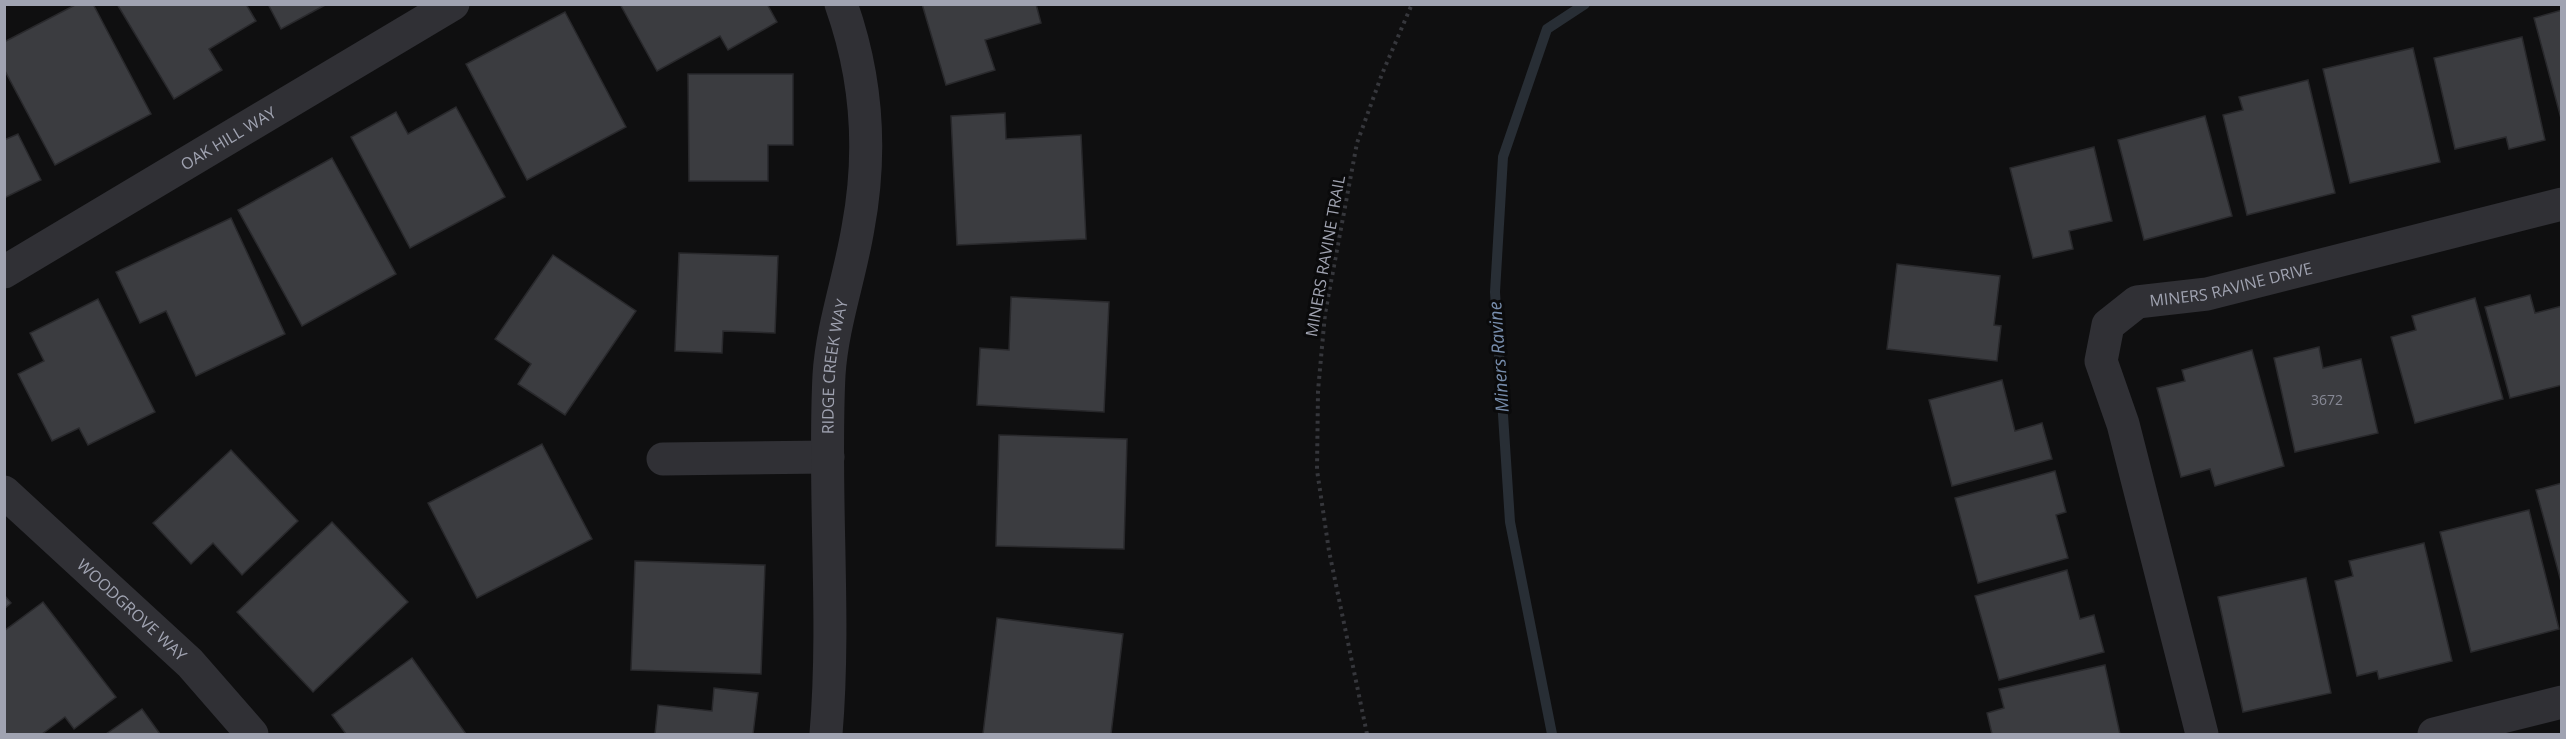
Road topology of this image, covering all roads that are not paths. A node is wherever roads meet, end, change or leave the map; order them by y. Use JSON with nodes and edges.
{"nodes":[{"id":1,"x":453,"y":4,"type":"edge"},
{"id":2,"x":841,"y":4,"type":"edge"},
{"id":3,"x":2562,"y":204,"type":"edge"},
{"id":4,"x":4,"y":272,"type":"edge"},
{"id":5,"x":828,"y":457,"type":"junction"},
{"id":6,"x":663,"y":459,"type":"dead end"},
{"id":7,"x":4,"y":492,"type":"edge"},
{"id":8,"x":2562,"y":702,"type":"edge"},
{"id":9,"x":252,"y":735,"type":"edge"},
{"id":10,"x":826,"y":735,"type":"edge"},
{"id":11,"x":2202,"y":735,"type":"edge"},
{"id":12,"x":2434,"y":735,"type":"edge"}],
"edges":[{"from":1,"to":4,"type":"street","name":"OAK HILL WAY"},
{"from":2,"to":5,"type":"street","name":"RIDGE CREEK WAY"},
{"from":3,"to":11,"type":"street","name":"MINERS RAVINE DRIVE"},
{"from":5,"to":6,"type":"street"},
{"from":5,"to":10,"type":"street","name":"RIDGE CREEK WAY"},
{"from":7,"to":9,"type":"street","name":"WOODGROVE WAY"},
{"from":8,"to":12,"type":"street"}]}
